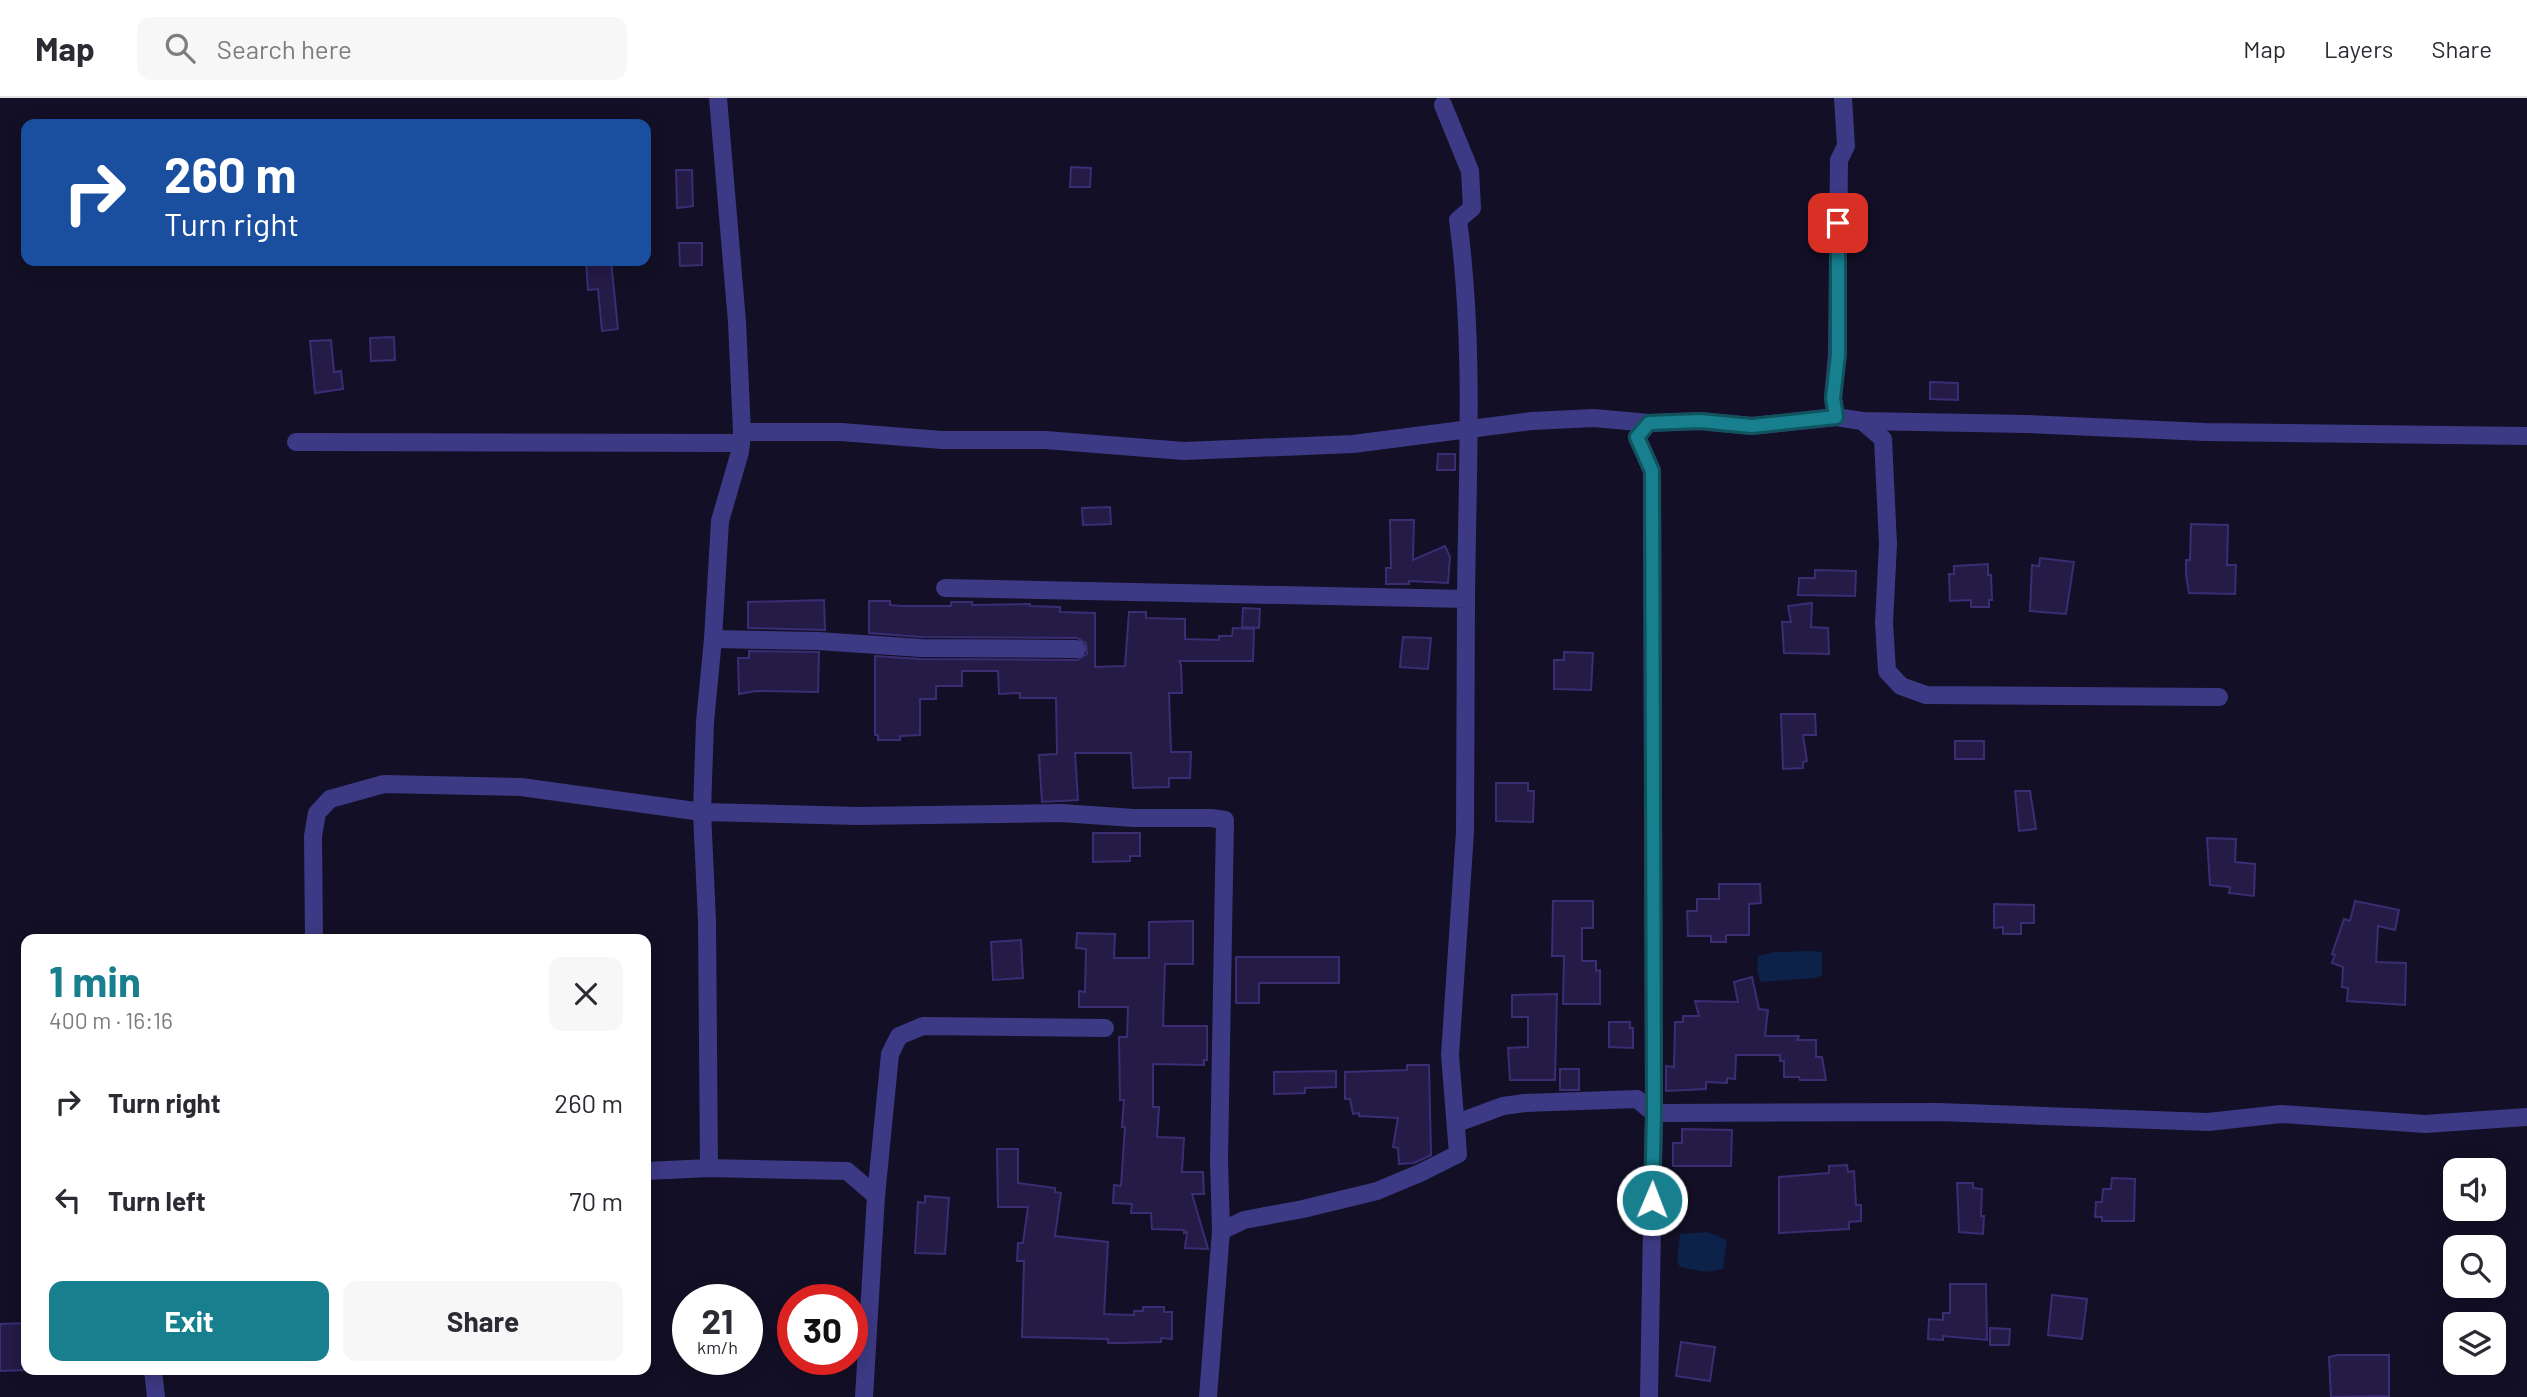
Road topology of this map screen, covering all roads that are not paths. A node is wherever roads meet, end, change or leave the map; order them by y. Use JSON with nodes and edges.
{"nodes":[{"id":1,"x":718,"y":98,"type":"edge"},
{"id":2,"x":1843,"y":98,"type":"edge"},
{"id":3,"x":1443,"y":105,"type":"dead end"},
{"id":4,"x":1836,"y":417,"type":"junction"},
{"id":5,"x":1862,"y":421,"type":"junction"},
{"id":6,"x":1649,"y":423,"type":"junction"},
{"id":7,"x":1467,"y":430,"type":"junction"},
{"id":8,"x":2527,"y":436,"type":"edge"},
{"id":9,"x":742,"y":438,"type":"junction"},
{"id":10,"x":296,"y":442,"type":"dead end"},
{"id":11,"x":945,"y":588,"type":"dead end"},
{"id":12,"x":1466,"y":599,"type":"junction"},
{"id":13,"x":713,"y":639,"type":"junction"},
{"id":14,"x":1077,"y":649,"type":"dead end"},
{"id":15,"x":2219,"y":697,"type":"dead end"},
{"id":16,"x":702,"y":812,"type":"junction"},
{"id":17,"x":314,"y":934,"type":"edge"},
{"id":18,"x":1105,"y":1028,"type":"dead end"},
{"id":19,"x":1654,"y":1113,"type":"junction"},
{"id":20,"x":2527,"y":1117,"type":"edge"},
{"id":21,"x":1457,"y":1123,"type":"junction"},
{"id":22,"x":709,"y":1167,"type":"junction"},
{"id":23,"x":651,"y":1171,"type":"edge"},
{"id":24,"x":876,"y":1196,"type":"junction"},
{"id":25,"x":1221,"y":1231,"type":"junction"},
{"id":26,"x":154,"y":1375,"type":"edge"},
{"id":27,"x":156,"y":1397,"type":"edge"},
{"id":28,"x":864,"y":1397,"type":"edge"},
{"id":29,"x":1208,"y":1397,"type":"edge"},
{"id":30,"x":1649,"y":1397,"type":"edge"}],
"edges":[{"from":1,"to":9,"type":"street"},
{"from":2,"to":4,"type":"street"},
{"from":3,"to":7,"type":"street"},
{"from":4,"to":5,"type":"street"},
{"from":4,"to":6,"type":"street"},
{"from":5,"to":8,"type":"street"},
{"from":5,"to":15,"type":"street"},
{"from":6,"to":7,"type":"street"},
{"from":6,"to":19,"type":"street"},
{"from":7,"to":9,"type":"street"},
{"from":7,"to":12,"type":"street"},
{"from":9,"to":10,"type":"street"},
{"from":9,"to":13,"type":"street"},
{"from":11,"to":12,"type":"street"},
{"from":12,"to":21,"type":"street"},
{"from":13,"to":14,"type":"street"},
{"from":13,"to":16,"type":"street"},
{"from":16,"to":17,"type":"street"},
{"from":16,"to":22,"type":"street"},
{"from":16,"to":25,"type":"street"},
{"from":18,"to":24,"type":"street"},
{"from":19,"to":20,"type":"street"},
{"from":19,"to":21,"type":"street"},
{"from":19,"to":30,"type":"street"},
{"from":21,"to":25,"type":"street"},
{"from":22,"to":23,"type":"street"},
{"from":22,"to":24,"type":"street"},
{"from":24,"to":28,"type":"street"},
{"from":25,"to":29,"type":"street"},
{"from":26,"to":27,"type":"street"}]}
